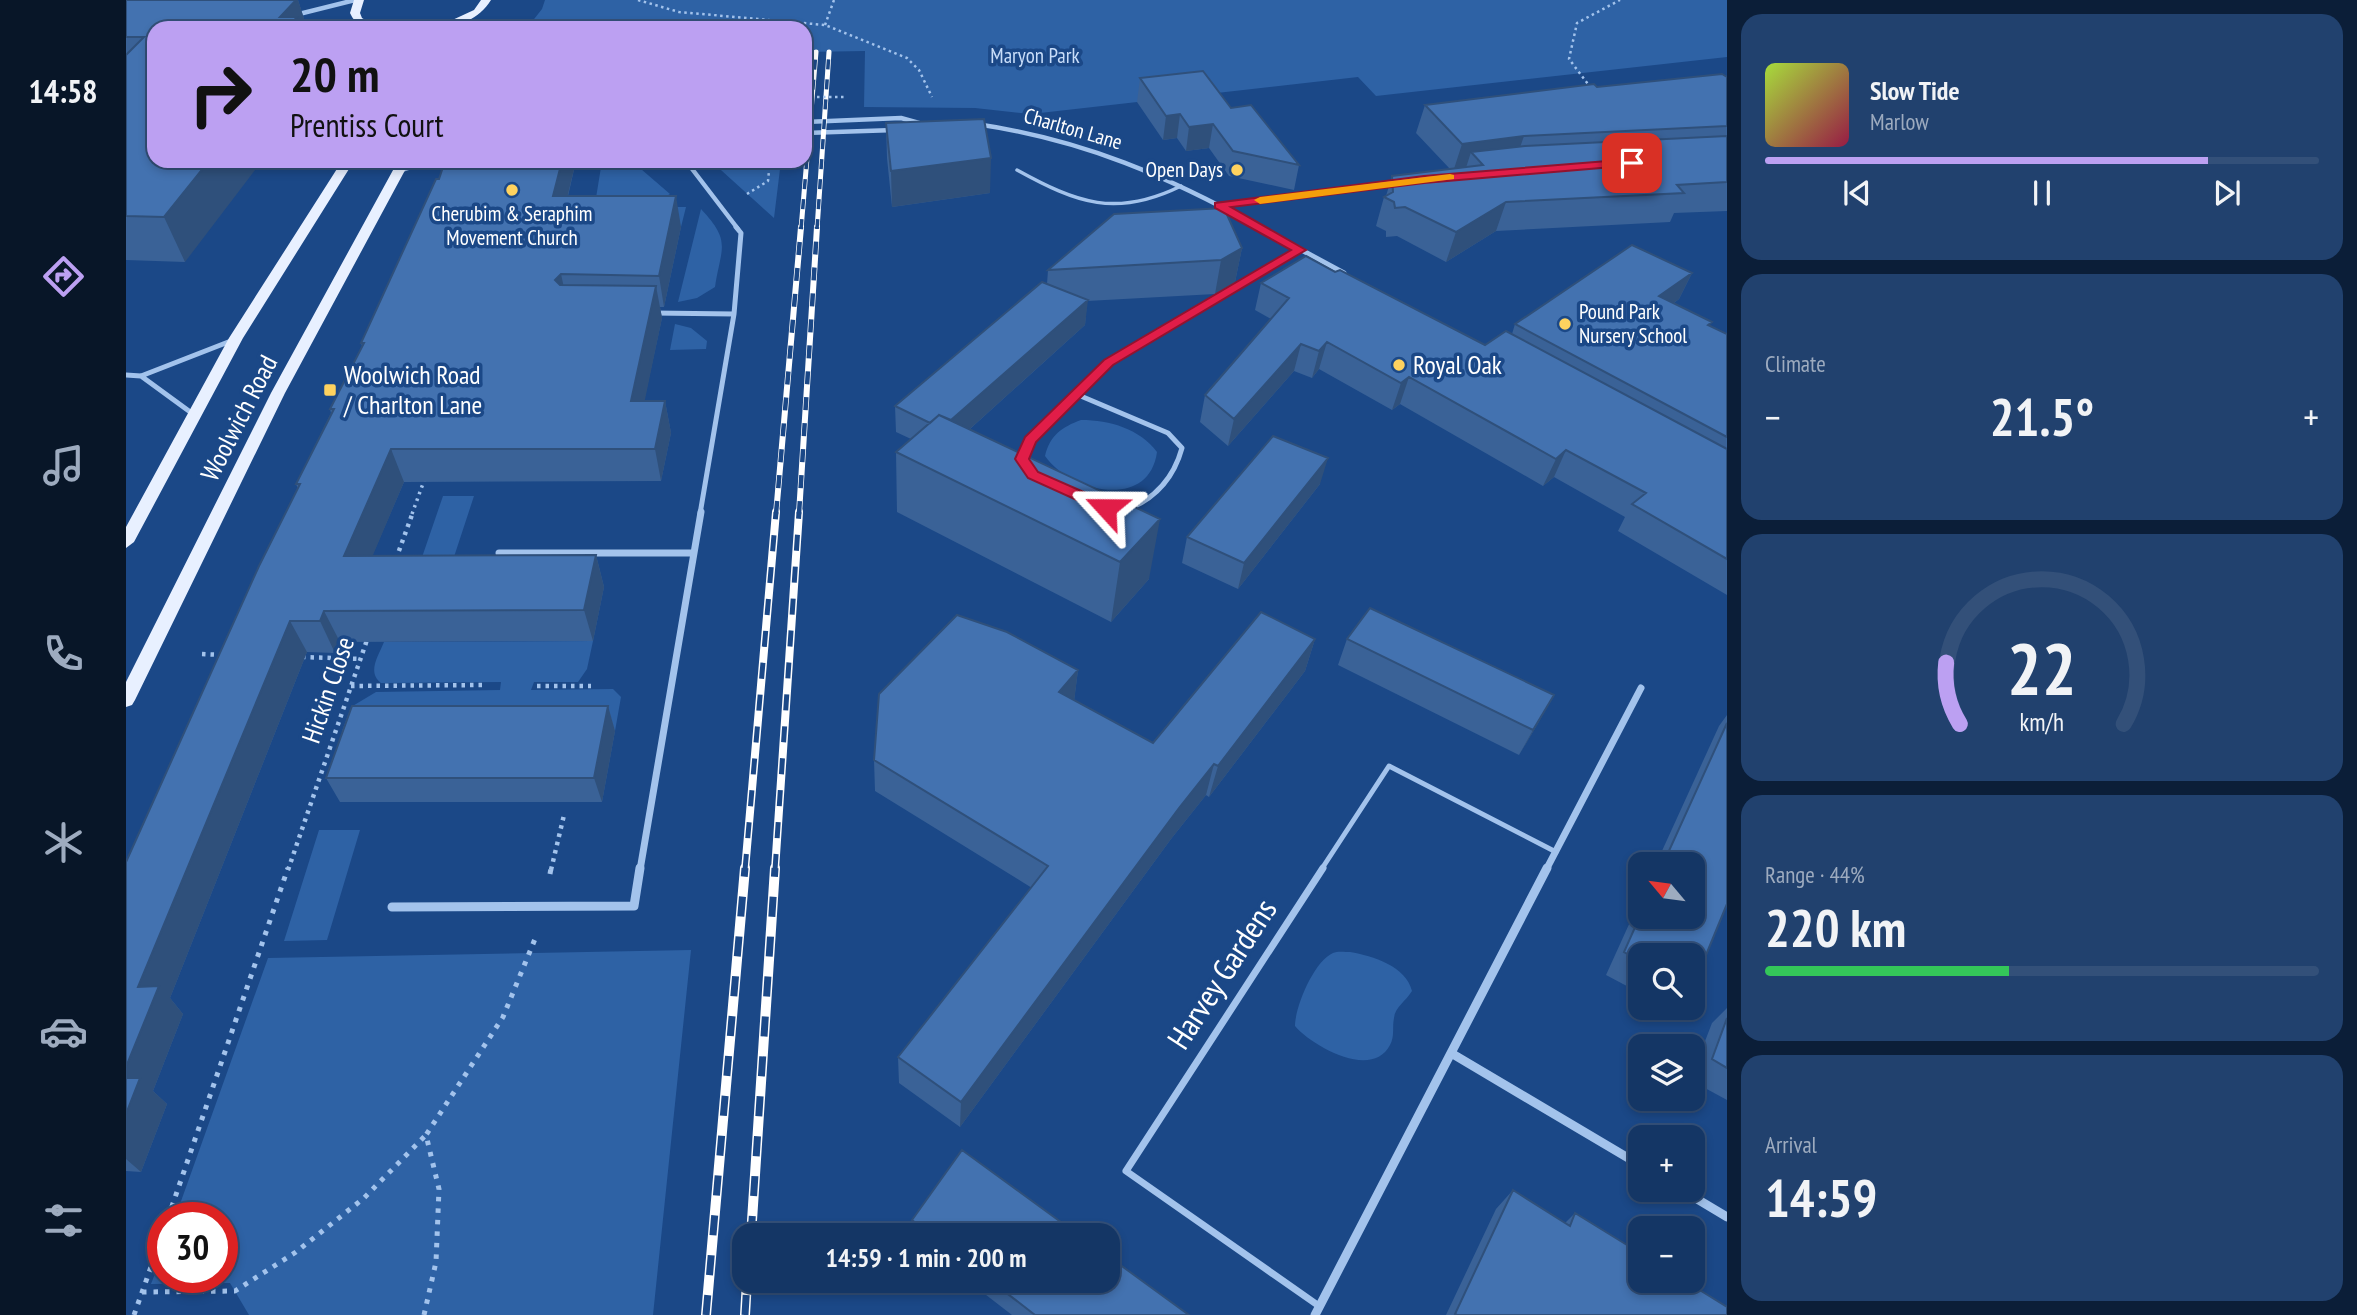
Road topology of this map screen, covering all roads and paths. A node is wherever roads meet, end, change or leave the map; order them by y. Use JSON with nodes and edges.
{"nodes":[{"id":1,"x":357,"y":0,"type":"edge"},
{"id":2,"x":486,"y":0,"type":"edge"},
{"id":3,"x":638,"y":0,"type":"edge"},
{"id":4,"x":834,"y":0,"type":"edge"},
{"id":5,"x":1620,"y":0,"type":"edge"},
{"id":6,"x":287,"y":16,"type":"edge"},
{"id":7,"x":364,"y":21,"type":"edge"},
{"id":8,"x":469,"y":21,"type":"edge"},
{"id":9,"x":780,"y":21,"type":"edge"},
{"id":10,"x":812,"y":24,"type":"edge"},
{"id":11,"x":825,"y":25,"type":"junction"},
{"id":12,"x":1592,"y":89,"type":"edge"},
{"id":13,"x":812,"y":97,"type":"edge"},
{"id":14,"x":847,"y":97,"type":"dead end"},
{"id":15,"x":936,"y":106,"type":"dead end"},
{"id":16,"x":812,"y":122,"type":"edge"},
{"id":17,"x":919,"y":123,"type":"junction"},
{"id":18,"x":930,"y":123,"type":"edge"},
{"id":19,"x":966,"y":123,"type":"edge"},
{"id":20,"x":812,"y":133,"type":"edge"},
{"id":21,"x":344,"y":168,"type":"edge"},
{"id":22,"x":400,"y":168,"type":"edge"},
{"id":23,"x":691,"y":168,"type":"edge"},
{"id":24,"x":770,"y":168,"type":"edge"},
{"id":25,"x":1017,"y":170,"type":"dead end"},
{"id":26,"x":1412,"y":181,"type":"edge"},
{"id":27,"x":1181,"y":186,"type":"junction"},
{"id":28,"x":1219,"y":205,"type":"junction"},
{"id":29,"x":723,"y":209,"type":"junction"},
{"id":30,"x":1300,"y":250,"type":"junction"},
{"id":31,"x":1353,"y":278,"type":"edge"},
{"id":32,"x":644,"y":312,"type":"edge"},
{"id":33,"x":734,"y":314,"type":"junction"},
{"id":34,"x":236,"y":338,"type":"junction"},
{"id":35,"x":126,"y":375,"type":"edge"},
{"id":36,"x":141,"y":376,"type":"junction"},
{"id":37,"x":1076,"y":394,"type":"junction"},
{"id":38,"x":193,"y":414,"type":"junction"},
{"id":39,"x":429,"y":466,"type":"edge"},
{"id":40,"x":1027,"y":467,"type":"edge"},
{"id":41,"x":1115,"y":509,"type":"edge"},
{"id":42,"x":126,"y":542,"type":"edge"},
{"id":43,"x":499,"y":553,"type":"edge"},
{"id":44,"x":694,"y":553,"type":"junction"},
{"id":45,"x":394,"y":564,"type":"edge"},
{"id":46,"x":370,"y":631,"type":"edge"},
{"id":47,"x":202,"y":654,"type":"dead end"},
{"id":48,"x":229,"y":655,"type":"edge"},
{"id":49,"x":295,"y":657,"type":"dead end"},
{"id":50,"x":360,"y":659,"type":"junction"},
{"id":51,"x":484,"y":685,"type":"dead end"},
{"id":52,"x":351,"y":686,"type":"junction"},
{"id":53,"x":537,"y":687,"type":"dead end"},
{"id":54,"x":591,"y":687,"type":"dead end"},
{"id":55,"x":1642,"y":688,"type":"dead end"},
{"id":56,"x":126,"y":700,"type":"edge"},
{"id":57,"x":564,"y":815,"type":"dead end"},
{"id":58,"x":1556,"y":852,"type":"junction"},
{"id":59,"x":548,"y":882,"type":"dead end"},
{"id":60,"x":392,"y":907,"type":"dead end"},
{"id":61,"x":537,"y":931,"type":"dead end"},
{"id":62,"x":1451,"y":1053,"type":"junction"},
{"id":63,"x":426,"y":1135,"type":"junction"},
{"id":64,"x":1628,"y":1158,"type":"edge"},
{"id":65,"x":174,"y":1202,"type":"edge"},
{"id":66,"x":1702,"y":1202,"type":"edge"},
{"id":67,"x":1727,"y":1217,"type":"edge"},
{"id":68,"x":147,"y":1278,"type":"edge"},
{"id":69,"x":142,"y":1292,"type":"junction"},
{"id":70,"x":1317,"y":1311,"type":"edge"},
{"id":71,"x":134,"y":1315,"type":"edge"},
{"id":72,"x":424,"y":1315,"type":"edge"}],
"edges":[{"from":1,"to":6,"type":"street"},
{"from":1,"to":7,"type":"main road"},
{"from":2,"to":8,"type":"main road"},
{"from":3,"to":9,"type":"path"},
{"from":4,"to":11,"type":"path"},
{"from":5,"to":12,"type":"path"},
{"from":10,"to":11,"type":"path"},
{"from":11,"to":15,"type":"path"},
{"from":13,"to":14,"type":"path","bridge":true},
{"from":16,"to":17,"type":"street"},
{"from":17,"to":18,"type":"street"},
{"from":17,"to":20,"type":"street"},
{"from":19,"to":27,"type":"street","name":"Charlton Lane"},
{"from":21,"to":34,"type":"main road","name":"Woolwich Road"},
{"from":22,"to":56,"type":"main road","name":"Woolwich Road"},
{"from":23,"to":29,"type":"street"},
{"from":24,"to":29,"type":"path"},
{"from":25,"to":27,"type":"lane"},
{"from":26,"to":28,"type":"street"},
{"from":27,"to":28,"type":"street","name":"Charlton Lane"},
{"from":28,"to":30,"type":"street","name":"Charlton Lane"},
{"from":29,"to":33,"type":"street"},
{"from":30,"to":31,"type":"street","name":"Charlton Lane"},
{"from":30,"to":37,"type":"street"},
{"from":32,"to":33,"type":"street"},
{"from":33,"to":44,"type":"street"},
{"from":34,"to":36,"type":"street"},
{"from":34,"to":38,"type":"main road","name":"Woolwich Road"},
{"from":35,"to":36,"type":"street"},
{"from":36,"to":38,"type":"street"},
{"from":37,"to":40,"type":"street"},
{"from":37,"to":41,"type":"street"},
{"from":38,"to":42,"type":"main road","name":"Woolwich Road"},
{"from":39,"to":45,"type":"path"},
{"from":43,"to":44,"type":"street"},
{"from":44,"to":60,"type":"street"},
{"from":46,"to":50,"type":"path","name":"Hickin Close"},
{"from":47,"to":48,"type":"path"},
{"from":49,"to":50,"type":"path"},
{"from":50,"to":52,"type":"path","name":"Hickin Close"},
{"from":51,"to":52,"type":"path"},
{"from":52,"to":65,"type":"path","name":"Hickin Close"},
{"from":53,"to":54,"type":"path"},
{"from":55,"to":58,"type":"street","name":"Harvey Gardens"},
{"from":57,"to":59,"type":"path"},
{"from":58,"to":62,"type":"street","name":"Harvey Gardens"},
{"from":58,"to":70,"type":"lane","name":"Harvey Gardens"},
{"from":61,"to":63,"type":"path"},
{"from":62,"to":64,"type":"street"},
{"from":62,"to":70,"type":"street","name":"Harvey Gardens"},
{"from":63,"to":69,"type":"path"},
{"from":63,"to":72,"type":"path"},
{"from":66,"to":67,"type":"street"},
{"from":68,"to":69,"type":"path"},
{"from":69,"to":71,"type":"path"}]}
